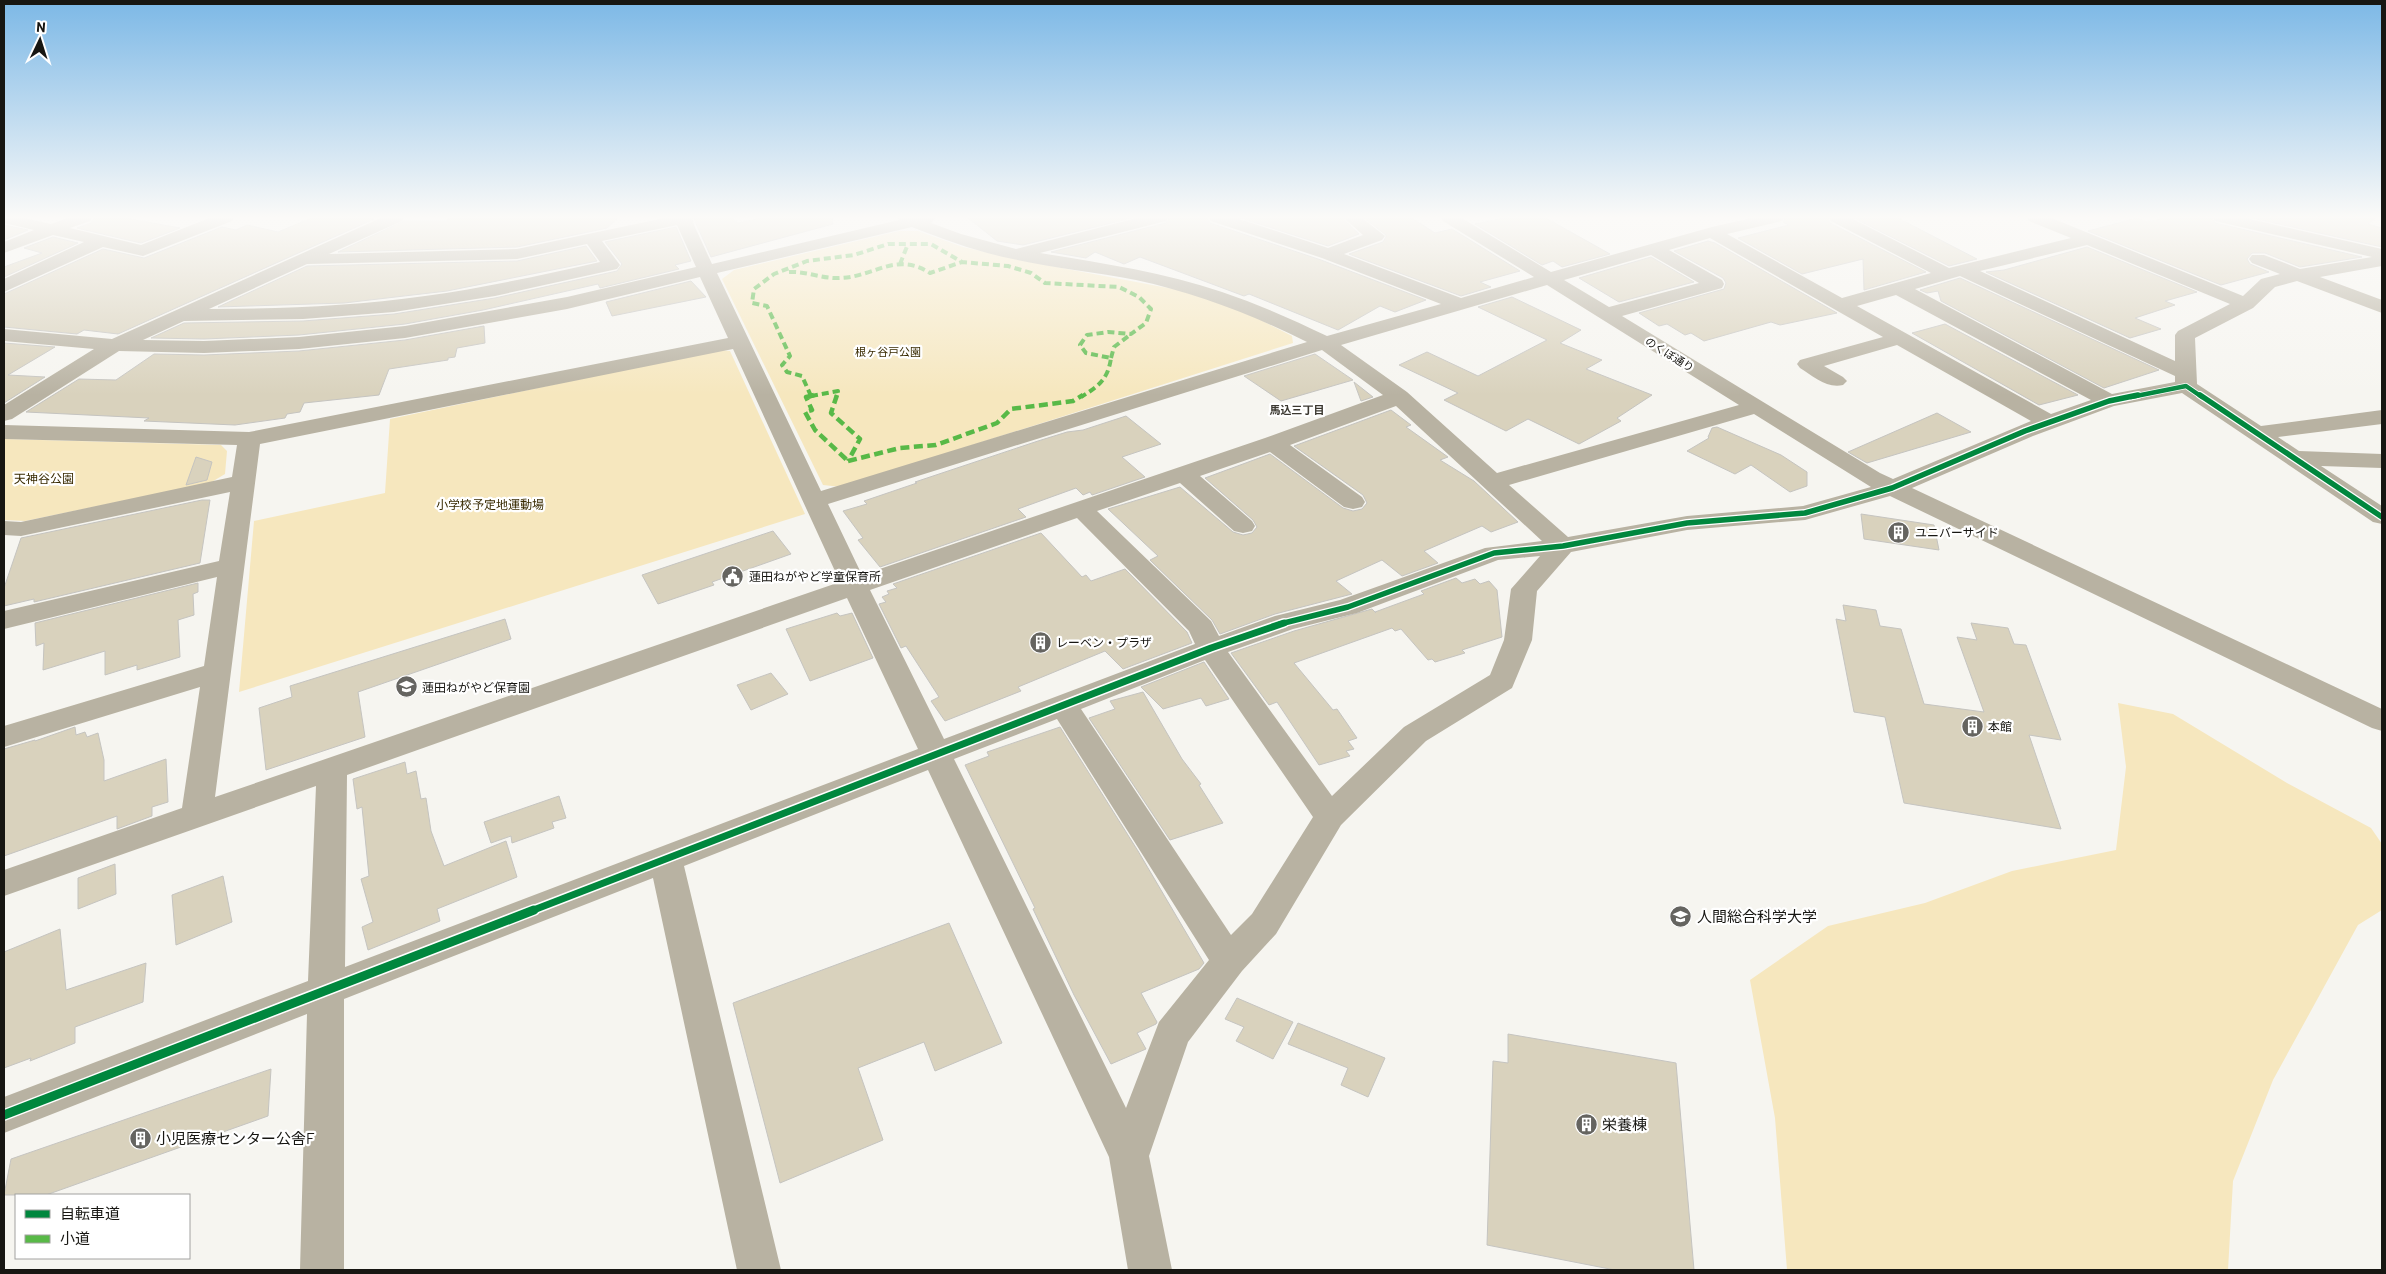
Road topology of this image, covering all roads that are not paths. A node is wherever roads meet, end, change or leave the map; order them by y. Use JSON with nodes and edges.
{"nodes":[{"id":1,"x":25,"y":276,"type":"edge"},
{"id":2,"x":265,"y":276,"type":"edge"},
{"id":3,"x":559,"y":276,"type":"edge"},
{"id":4,"x":678,"y":276,"type":"edge"},
{"id":5,"x":709,"y":276,"type":"edge"},
{"id":6,"x":1144,"y":276,"type":"edge"},
{"id":7,"x":1387,"y":276,"type":"edge"},
{"id":8,"x":1546,"y":276,"type":"edge"},
{"id":9,"x":1559,"y":276,"type":"edge"},
{"id":10,"x":1702,"y":276,"type":"edge"},
{"id":11,"x":1792,"y":276,"type":"edge"},
{"id":12,"x":1938,"y":276,"type":"edge"},
{"id":13,"x":1964,"y":276,"type":"edge"},
{"id":14,"x":2178,"y":276,"type":"edge"},
{"id":15,"x":2288,"y":276,"type":"edge"},
{"id":16,"x":2302,"y":276,"type":"edge"},
{"id":17,"x":1550,"y":279,"type":"junction"},
{"id":18,"x":4,"y":286,"type":"edge"},
{"id":19,"x":1898,"y":288,"type":"junction"},
{"id":20,"x":1459,"y":304,"type":"junction"},
{"id":21,"x":1842,"y":304,"type":"junction"},
{"id":22,"x":2246,"y":304,"type":"junction"},
{"id":23,"x":2382,"y":307,"type":"edge"},
{"id":24,"x":1606,"y":314,"type":"junction"},
{"id":25,"x":181,"y":315,"type":"junction"},
{"id":26,"x":4,"y":335,"type":"edge"},
{"id":27,"x":1900,"y":338,"type":"junction"},
{"id":28,"x":739,"y":342,"type":"junction"},
{"id":29,"x":1324,"y":343,"type":"junction"},
{"id":30,"x":115,"y":345,"type":"junction"},
{"id":31,"x":2186,"y":380,"type":"junction"},
{"id":32,"x":1836,"y":381,"type":"dead end"},
{"id":33,"x":1399,"y":397,"type":"junction"},
{"id":34,"x":2109,"y":400,"type":"junction"},
{"id":35,"x":1756,"y":407,"type":"junction"},
{"id":36,"x":4,"y":414,"type":"edge"},
{"id":37,"x":2382,"y":417,"type":"edge"},
{"id":38,"x":2048,"y":422,"type":"junction"},
{"id":39,"x":4,"y":432,"type":"edge"},
{"id":40,"x":2257,"y":433,"type":"junction"},
{"id":41,"x":249,"y":439,"type":"junction"},
{"id":42,"x":1273,"y":443,"type":"junction"},
{"id":43,"x":2377,"y":457,"type":"edge"},
{"id":44,"x":2295,"y":458,"type":"junction"},
{"id":45,"x":1183,"y":474,"type":"junction"},
{"id":46,"x":243,"y":482,"type":"junction"},
{"id":47,"x":1493,"y":482,"type":"junction"},
{"id":48,"x":1892,"y":488,"type":"junction"},
{"id":49,"x":814,"y":501,"type":"junction"},
{"id":50,"x":1353,"y":502,"type":"dead end"},
{"id":51,"x":1081,"y":509,"type":"junction"},
{"id":52,"x":2382,"y":517,"type":"edge"},
{"id":53,"x":1243,"y":526,"type":"dead end"},
{"id":54,"x":4,"y":528,"type":"edge"},
{"id":55,"x":1563,"y":546,"type":"junction"},
{"id":56,"x":232,"y":566,"type":"junction"},
{"id":57,"x":855,"y":586,"type":"junction"},
{"id":58,"x":4,"y":620,"type":"edge"},
{"id":59,"x":1211,"y":648,"type":"junction"},
{"id":60,"x":217,"y":672,"type":"junction"},
{"id":61,"x":1063,"y":704,"type":"junction"},
{"id":62,"x":2382,"y":721,"type":"edge"},
{"id":63,"x":4,"y":736,"type":"edge"},
{"id":64,"x":936,"y":756,"type":"junction"},
{"id":65,"x":332,"y":769,"type":"junction"},
{"id":66,"x":198,"y":816,"type":"junction"},
{"id":67,"x":1330,"y":817,"type":"junction"},
{"id":68,"x":666,"y":860,"type":"junction"},
{"id":69,"x":4,"y":884,"type":"edge"},
{"id":70,"x":1229,"y":961,"type":"junction"},
{"id":71,"x":326,"y":992,"type":"junction"},
{"id":72,"x":4,"y":1115,"type":"edge"},
{"id":73,"x":1129,"y":1156,"type":"junction"},
{"id":74,"x":322,"y":1270,"type":"edge"},
{"id":75,"x":759,"y":1270,"type":"edge"},
{"id":76,"x":1150,"y":1270,"type":"edge"}],
"edges":[{"from":1,"to":18,"type":"street"},
{"from":2,"to":25,"type":"street"},
{"from":3,"to":25,"type":"street"},
{"from":4,"to":30,"type":"street"},
{"from":5,"to":28,"type":"street"},
{"from":6,"to":29,"type":"street"},
{"from":7,"to":20,"type":"street"},
{"from":8,"to":17,"type":"street","name":"のくぼ通り"},
{"from":9,"to":17,"type":"street"},
{"from":10,"to":24,"type":"street"},
{"from":11,"to":21,"type":"street"},
{"from":12,"to":19,"type":"street"},
{"from":13,"to":31,"type":"street"},
{"from":14,"to":22,"type":"street"},
{"from":15,"to":22,"type":"street"},
{"from":16,"to":23,"type":"street"},
{"from":17,"to":20,"type":"street"},
{"from":17,"to":24,"type":"street","name":"のくぼ通り"},
{"from":19,"to":21,"type":"street"},
{"from":19,"to":34,"type":"street"},
{"from":20,"to":29,"type":"street"},
{"from":21,"to":27,"type":"street"},
{"from":22,"to":31,"type":"street"},
{"from":24,"to":35,"type":"street","name":"のくぼ通り"},
{"from":25,"to":30,"type":"street"},
{"from":26,"to":30,"type":"street"},
{"from":27,"to":32,"type":"street"},
{"from":27,"to":38,"type":"street"},
{"from":28,"to":41,"type":"street"},
{"from":28,"to":49,"type":"street"},
{"from":29,"to":33,"type":"street"},
{"from":29,"to":49,"type":"street"},
{"from":30,"to":36,"type":"street"},
{"from":31,"to":34,"type":"street"},
{"from":31,"to":40,"type":"street"},
{"from":33,"to":42,"type":"street"},
{"from":33,"to":47,"type":"street"},
{"from":34,"to":38,"type":"street"},
{"from":35,"to":47,"type":"street"},
{"from":35,"to":48,"type":"street","name":"のくぼ通り"},
{"from":37,"to":40,"type":"street"},
{"from":38,"to":48,"type":"street"},
{"from":39,"to":41,"type":"street"},
{"from":40,"to":44,"type":"street"},
{"from":41,"to":46,"type":"street"},
{"from":42,"to":45,"type":"street"},
{"from":42,"to":50,"type":"street"},
{"from":43,"to":44,"type":"street"},
{"from":44,"to":52,"type":"street"},
{"from":45,"to":51,"type":"street"},
{"from":45,"to":53,"type":"street"},
{"from":46,"to":54,"type":"street"},
{"from":46,"to":56,"type":"street"},
{"from":47,"to":55,"type":"street"},
{"from":48,"to":55,"type":"street"},
{"from":48,"to":62,"type":"street","name":"のくぼ通り"},
{"from":49,"to":57,"type":"street"},
{"from":51,"to":57,"type":"street"},
{"from":51,"to":59,"type":"street"},
{"from":55,"to":59,"type":"street"},
{"from":55,"to":67,"type":"street"},
{"from":56,"to":58,"type":"street"},
{"from":56,"to":60,"type":"street"},
{"from":57,"to":64,"type":"street"},
{"from":57,"to":65,"type":"street"},
{"from":59,"to":61,"type":"street"},
{"from":59,"to":67,"type":"street"},
{"from":60,"to":63,"type":"street"},
{"from":60,"to":66,"type":"street"},
{"from":61,"to":64,"type":"street"},
{"from":61,"to":70,"type":"street"},
{"from":64,"to":68,"type":"street"},
{"from":64,"to":73,"type":"street"},
{"from":65,"to":66,"type":"street"},
{"from":65,"to":71,"type":"street"},
{"from":66,"to":69,"type":"street"},
{"from":67,"to":70,"type":"street"},
{"from":68,"to":71,"type":"street"},
{"from":68,"to":75,"type":"street"},
{"from":70,"to":73,"type":"street"},
{"from":71,"to":72,"type":"street"},
{"from":71,"to":74,"type":"street"},
{"from":73,"to":76,"type":"street"}]}
